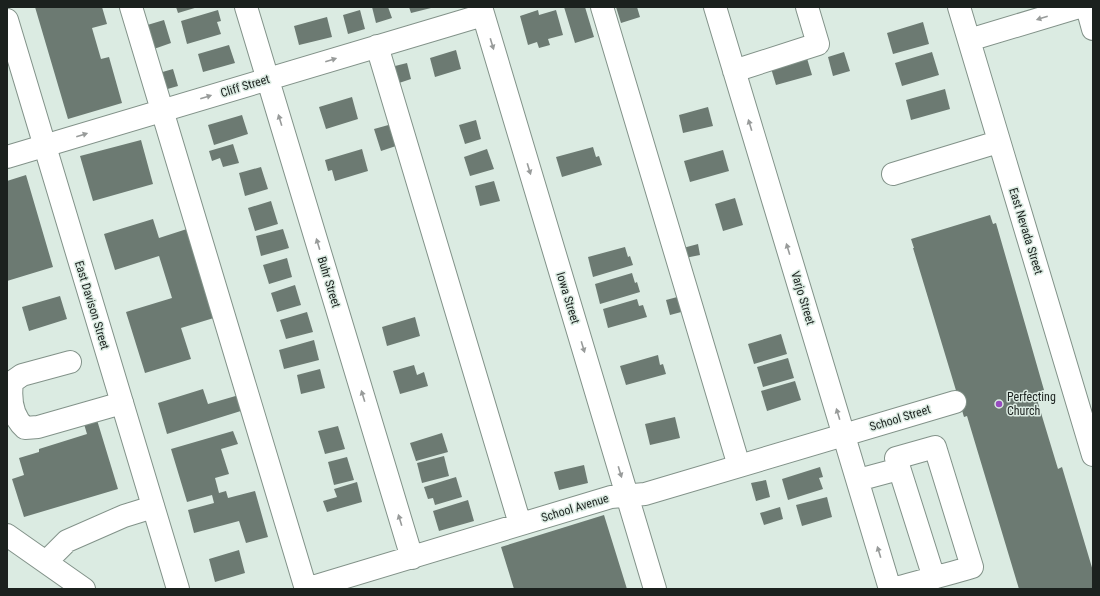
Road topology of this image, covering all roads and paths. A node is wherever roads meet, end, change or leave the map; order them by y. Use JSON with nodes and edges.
{"nodes":[{"id":1,"x":131,"y":7,"type":"edge"},
{"id":2,"x":246,"y":7,"type":"edge"},
{"id":3,"x":602,"y":7,"type":"edge"},
{"id":4,"x":715,"y":7,"type":"edge"},
{"id":5,"x":807,"y":7,"type":"edge"},
{"id":6,"x":959,"y":7,"type":"edge"},
{"id":7,"x":1079,"y":7,"type":"edge"},
{"id":8,"x":1086,"y":7,"type":"edge"},
{"id":9,"x":482,"y":11,"type":"edge"},
{"id":10,"x":7,"y":20,"type":"edge"},
{"id":11,"x":1093,"y":28,"type":"edge"},
{"id":12,"x":969,"y":40,"type":"junction"},
{"id":13,"x":377,"y":46,"type":"junction"},
{"id":14,"x":734,"y":71,"type":"junction"},
{"id":15,"x":268,"y":79,"type":"junction"},
{"id":16,"x":163,"y":110,"type":"junction"},
{"id":17,"x":998,"y":142,"type":"junction"},
{"id":18,"x":45,"y":146,"type":"junction"},
{"id":19,"x":7,"y":157,"type":"edge"},
{"id":20,"x":893,"y":174,"type":"dead end"},
{"id":21,"x":70,"y":362,"type":"dead end"},
{"id":22,"x":956,"y":402,"type":"dead end"},
{"id":23,"x":122,"y":404,"type":"junction"},
{"id":24,"x":844,"y":435,"type":"junction"},
{"id":25,"x":1093,"y":455,"type":"edge"},
{"id":26,"x":739,"y":466,"type":"junction"},
{"id":27,"x":899,"y":469,"type":"junction"},
{"id":28,"x":858,"y":480,"type":"junction"},
{"id":29,"x":627,"y":495,"type":"junction"},
{"id":30,"x":153,"y":507,"type":"junction"},
{"id":31,"x":520,"y":524,"type":"junction"},
{"id":32,"x":7,"y":534,"type":"edge"},
{"id":33,"x":412,"y":558,"type":"junction"},
{"id":34,"x":46,"y":562,"type":"junction"},
{"id":35,"x":934,"y":578,"type":"junction"},
{"id":36,"x":84,"y":589,"type":"edge"},
{"id":37,"x":178,"y":589,"type":"edge"},
{"id":38,"x":306,"y":589,"type":"edge"},
{"id":39,"x":655,"y":589,"type":"edge"},
{"id":40,"x":891,"y":589,"type":"edge"}],
"edges":[{"from":1,"to":16,"type":"street"},
{"from":2,"to":15,"type":"street","name":"Buhr Street"},
{"from":3,"to":26,"type":"street"},
{"from":4,"to":14,"type":"street","name":"Varjo Street"},
{"from":5,"to":14,"type":"street"},
{"from":6,"to":12,"type":"street","name":"East Nevada Street"},
{"from":7,"to":12,"type":"street","one_way":true},
{"from":8,"to":11,"type":"street"},
{"from":9,"to":13,"type":"street","name":"Cliff Street"},
{"from":9,"to":29,"type":"street","name":"Iowa Street","one_way":true},
{"from":10,"to":18,"type":"street","name":"East Davison Street"},
{"from":12,"to":17,"type":"street","name":"East Nevada Street"},
{"from":15,"to":13,"type":"street","name":"Cliff Street","one_way":true},
{"from":13,"to":31,"type":"street"},
{"from":24,"to":14,"type":"street","name":"Varjo Street","one_way":true},
{"from":16,"to":15,"type":"street","name":"Cliff Street","one_way":true},
{"from":33,"to":15,"type":"street","name":"Buhr Street","one_way":true},
{"from":18,"to":16,"type":"street","name":"Cliff Street","one_way":true},
{"from":16,"to":38,"type":"street"},
{"from":17,"to":20,"type":"street"},
{"from":17,"to":25,"type":"street","name":"East Nevada Street"},
{"from":18,"to":19,"type":"street","name":"Cliff Street"},
{"from":18,"to":23,"type":"street","name":"East Davison Street"},
{"from":21,"to":23,"type":"street"},
{"from":22,"to":24,"type":"street","name":"School Street"},
{"from":23,"to":30,"type":"street","name":"East Davison Street"},
{"from":24,"to":26,"type":"street","name":"School Avenue"},
{"from":24,"to":28,"type":"street","name":"Varjo Street"},
{"from":26,"to":29,"type":"street","name":"School Avenue"},
{"from":27,"to":28,"type":"street"},
{"from":27,"to":35,"type":"street"},
{"from":27,"to":35,"type":"street"},
{"from":40,"to":28,"type":"street","name":"Varjo Street","one_way":true},
{"from":29,"to":31,"type":"street","name":"School Avenue"},
{"from":29,"to":39,"type":"street","name":"Iowa Street"},
{"from":30,"to":34,"type":"street"},
{"from":30,"to":37,"type":"street","name":"East Davison Street"},
{"from":31,"to":33,"type":"street","name":"School Avenue"},
{"from":32,"to":34,"type":"street"},
{"from":33,"to":38,"type":"street","name":"School Avenue"},
{"from":34,"to":36,"type":"street"},
{"from":35,"to":40,"type":"street"}]}
